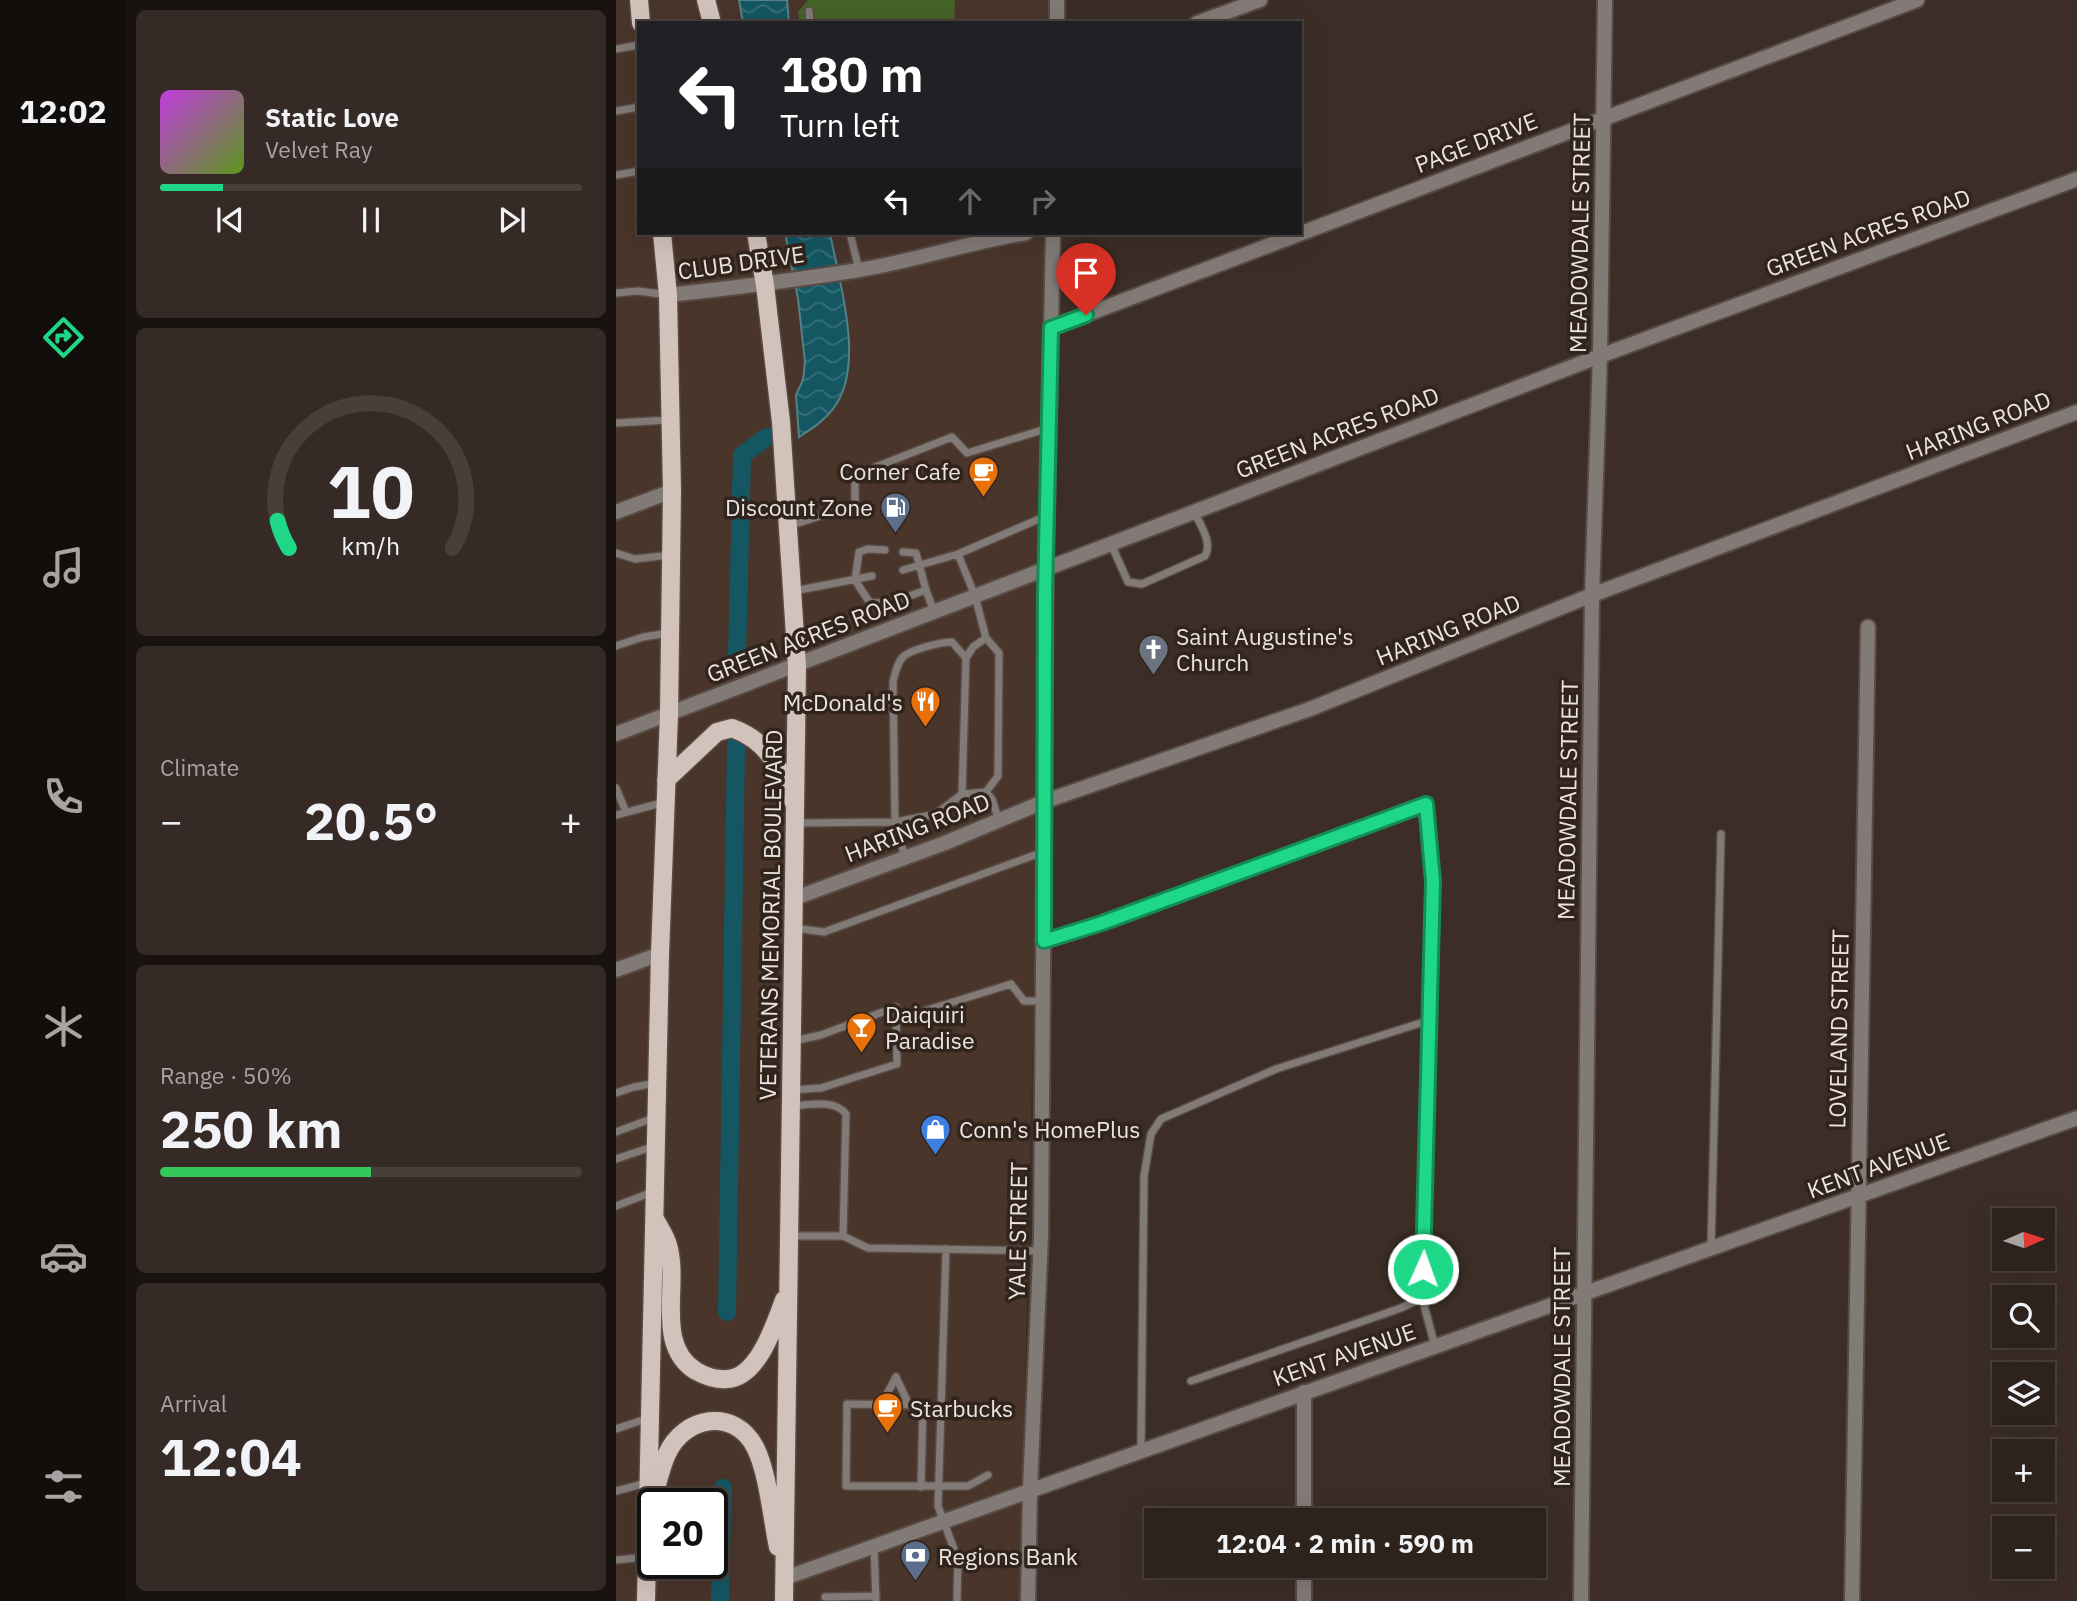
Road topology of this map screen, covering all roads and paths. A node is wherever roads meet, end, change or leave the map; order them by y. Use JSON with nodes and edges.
{"nodes":[{"id":1,"x":639,"y":0,"type":"edge"},
{"id":2,"x":706,"y":0,"type":"edge"},
{"id":3,"x":1057,"y":0,"type":"edge"},
{"id":4,"x":1260,"y":0,"type":"edge"},
{"id":5,"x":1605,"y":0,"type":"edge"},
{"id":6,"x":1917,"y":0,"type":"edge"},
{"id":7,"x":810,"y":10,"type":"dead end"},
{"id":8,"x":641,"y":21,"type":"edge"},
{"id":9,"x":711,"y":21,"type":"edge"},
{"id":10,"x":810,"y":21,"type":"edge"},
{"id":11,"x":1057,"y":21,"type":"edge"},
{"id":12,"x":1202,"y":21,"type":"edge"},
{"id":13,"x":637,"y":45,"type":"edge"},
{"id":14,"x":616,"y":49,"type":"edge"},
{"id":15,"x":637,"y":107,"type":"edge"},
{"id":16,"x":616,"y":111,"type":"edge"},
{"id":17,"x":1604,"y":118,"type":"junction"},
{"id":18,"x":637,"y":171,"type":"edge"},
{"id":19,"x":616,"y":175,"type":"edge"},
{"id":20,"x":2077,"y":179,"type":"edge"},
{"id":21,"x":1302,"y":233,"type":"edge"},
{"id":22,"x":662,"y":235,"type":"edge"},
{"id":23,"x":756,"y":235,"type":"edge"},
{"id":24,"x":850,"y":235,"type":"edge"},
{"id":25,"x":1014,"y":235,"type":"edge"},
{"id":26,"x":1054,"y":235,"type":"edge"},
{"id":27,"x":1296,"y":235,"type":"edge"},
{"id":28,"x":859,"y":270,"type":"junction"},
{"id":29,"x":765,"y":285,"type":"junction"},
{"id":30,"x":616,"y":293,"type":"edge"},
{"id":31,"x":668,"y":295,"type":"junction"},
{"id":32,"x":1051,"y":328,"type":"junction"},
{"id":33,"x":1600,"y":356,"type":"junction"},
{"id":34,"x":2077,"y":412,"type":"edge"},
{"id":35,"x":671,"y":420,"type":"junction"},
{"id":36,"x":616,"y":423,"type":"edge"},
{"id":37,"x":1049,"y":428,"type":"junction"},
{"id":38,"x":672,"y":491,"type":"junction"},
{"id":39,"x":1194,"y":511,"type":"junction"},
{"id":40,"x":616,"y":512,"type":"edge"},
{"id":41,"x":1047,"y":516,"type":"junction"},
{"id":42,"x":788,"y":526,"type":"junction"},
{"id":43,"x":1111,"y":543,"type":"junction"},
{"id":44,"x":885,"y":550,"type":"dead end"},
{"id":45,"x":903,"y":552,"type":"dead end"},
{"id":46,"x":616,"y":553,"type":"edge"},
{"id":47,"x":958,"y":554,"type":"junction"},
{"id":48,"x":671,"y":555,"type":"junction"},
{"id":49,"x":920,"y":567,"type":"junction"},
{"id":50,"x":1046,"y":568,"type":"junction"},
{"id":51,"x":903,"y":570,"type":"dead end"},
{"id":52,"x":872,"y":576,"type":"dead end"},
{"id":53,"x":855,"y":580,"type":"junction"},
{"id":54,"x":926,"y":590,"type":"junction"},
{"id":55,"x":793,"y":591,"type":"junction"},
{"id":56,"x":1592,"y":595,"type":"junction"},
{"id":57,"x":975,"y":596,"type":"junction"},
{"id":58,"x":934,"y":613,"type":"junction"},
{"id":59,"x":1868,"y":627,"type":"dead end"},
{"id":60,"x":670,"y":633,"type":"junction"},
{"id":61,"x":986,"y":638,"type":"junction"},
{"id":62,"x":616,"y":646,"type":"edge"},
{"id":63,"x":967,"y":658,"type":"junction"},
{"id":64,"x":797,"y":666,"type":"junction"},
{"id":65,"x":669,"y":714,"type":"junction"},
{"id":66,"x":616,"y":734,"type":"edge"},
{"id":67,"x":666,"y":780,"type":"junction"},
{"id":68,"x":616,"y":788,"type":"edge"},
{"id":69,"x":986,"y":792,"type":"junction"},
{"id":70,"x":962,"y":794,"type":"junction"},
{"id":71,"x":666,"y":802,"type":"junction"},
{"id":72,"x":1043,"y":802,"type":"junction"},
{"id":73,"x":626,"y":812,"type":"junction"},
{"id":74,"x":616,"y":815,"type":"edge"},
{"id":75,"x":797,"y":816,"type":"junction"},
{"id":76,"x":999,"y":821,"type":"junction"},
{"id":77,"x":895,"y":822,"type":"junction"},
{"id":78,"x":1721,"y":834,"type":"dead end"},
{"id":79,"x":1043,"y":852,"type":"junction"},
{"id":80,"x":905,"y":858,"type":"junction"},
{"id":81,"x":795,"y":898,"type":"junction"},
{"id":82,"x":794,"y":929,"type":"junction"},
{"id":83,"x":1044,"y":941,"type":"junction"},
{"id":84,"x":660,"y":954,"type":"junction"},
{"id":85,"x":616,"y":970,"type":"edge"},
{"id":86,"x":1043,"y":1001,"type":"junction"},
{"id":87,"x":924,"y":1011,"type":"dead end"},
{"id":88,"x":1430,"y":1020,"type":"junction"},
{"id":89,"x":793,"y":1041,"type":"junction"},
{"id":90,"x":657,"y":1083,"type":"junction"},
{"id":91,"x":616,"y":1093,"type":"edge"},
{"id":92,"x":792,"y":1098,"type":"junction"},
{"id":93,"x":656,"y":1116,"type":"junction"},
{"id":94,"x":2077,"y":1118,"type":"edge"},
{"id":95,"x":616,"y":1132,"type":"edge"},
{"id":96,"x":656,"y":1146,"type":"junction"},
{"id":97,"x":616,"y":1160,"type":"edge"},
{"id":98,"x":656,"y":1191,"type":"junction"},
{"id":99,"x":1858,"y":1197,"type":"junction"},
{"id":100,"x":616,"y":1206,"type":"edge"},
{"id":101,"x":655,"y":1217,"type":"junction"},
{"id":102,"x":790,"y":1236,"type":"junction"},
{"id":103,"x":843,"y":1236,"type":"junction"},
{"id":104,"x":946,"y":1250,"type":"junction"},
{"id":105,"x":1711,"y":1250,"type":"junction"},
{"id":106,"x":1041,"y":1251,"type":"junction"},
{"id":107,"x":789,"y":1286,"type":"junction"},
{"id":108,"x":1584,"y":1294,"type":"junction"},
{"id":109,"x":1422,"y":1298,"type":"junction"},
{"id":110,"x":1435,"y":1346,"type":"junction"},
{"id":111,"x":1191,"y":1381,"type":"dead end"},
{"id":112,"x":1304,"y":1392,"type":"junction"},
{"id":113,"x":881,"y":1405,"type":"junction"},
{"id":114,"x":909,"y":1405,"type":"junction"},
{"id":115,"x":650,"y":1418,"type":"junction"},
{"id":116,"x":616,"y":1429,"type":"edge"},
{"id":117,"x":1141,"y":1450,"type":"junction"},
{"id":118,"x":988,"y":1475,"type":"dead end"},
{"id":119,"x":648,"y":1483,"type":"junction"},
{"id":120,"x":921,"y":1487,"type":"junction"},
{"id":121,"x":648,"y":1488,"type":"edge"},
{"id":122,"x":657,"y":1488,"type":"edge"},
{"id":123,"x":939,"y":1488,"type":"junction"},
{"id":124,"x":1030,"y":1489,"type":"junction"},
{"id":125,"x":616,"y":1491,"type":"edge"},
{"id":126,"x":1304,"y":1508,"type":"edge"},
{"id":127,"x":944,"y":1520,"type":"junction"},
{"id":128,"x":874,"y":1546,"type":"junction"},
{"id":129,"x":637,"y":1559,"type":"edge"},
{"id":130,"x":616,"y":1560,"type":"edge"},
{"id":131,"x":785,"y":1578,"type":"junction"},
{"id":132,"x":1304,"y":1578,"type":"edge"},
{"id":133,"x":647,"y":1579,"type":"edge"},
{"id":134,"x":825,"y":1597,"type":"dead end"},
{"id":135,"x":876,"y":1598,"type":"edge"},
{"id":136,"x":646,"y":1601,"type":"edge"},
{"id":137,"x":784,"y":1601,"type":"edge"},
{"id":138,"x":957,"y":1601,"type":"edge"},
{"id":139,"x":1028,"y":1601,"type":"edge"},
{"id":140,"x":1304,"y":1601,"type":"edge"},
{"id":141,"x":1581,"y":1601,"type":"edge"},
{"id":142,"x":1852,"y":1601,"type":"edge"}],
"edges":[{"from":1,"to":8,"type":"main road"},
{"from":2,"to":9,"type":"main road"},
{"from":3,"to":11,"type":"street"},
{"from":4,"to":12,"type":"street"},
{"from":5,"to":17,"type":"street","name":"MEADOWDALE STREET"},
{"from":6,"to":17,"type":"street","name":"PAGE DRIVE"},
{"from":7,"to":10,"type":"lane"},
{"from":13,"to":14,"type":"lane"},
{"from":15,"to":16,"type":"lane"},
{"from":17,"to":21,"type":"street","name":"PAGE DRIVE"},
{"from":17,"to":33,"type":"street","name":"MEADOWDALE STREET"},
{"from":18,"to":19,"type":"lane"},
{"from":20,"to":33,"type":"street","name":"GREEN ACRES ROAD"},
{"from":22,"to":31,"type":"main road"},
{"from":23,"to":29,"type":"main road","name":"VETERANS MEMORIAL BOULEVARD"},
{"from":24,"to":28,"type":"lane"},
{"from":25,"to":28,"type":"street","name":"CLUB DRIVE"},
{"from":26,"to":32,"type":"street","name":"YALE STREET"},
{"from":27,"to":32,"type":"street","name":"PAGE DRIVE"},
{"from":28,"to":29,"type":"street","name":"CLUB DRIVE"},
{"from":29,"to":31,"type":"street","name":"CLUB DRIVE"},
{"from":29,"to":42,"type":"main road","name":"VETERANS MEMORIAL BOULEVARD"},
{"from":30,"to":31,"type":"lane"},
{"from":31,"to":35,"type":"main road"},
{"from":32,"to":37,"type":"street","name":"YALE STREET"},
{"from":33,"to":39,"type":"street","name":"GREEN ACRES ROAD"},
{"from":33,"to":56,"type":"street","name":"MEADOWDALE STREET"},
{"from":34,"to":56,"type":"street","name":"HARING ROAD"},
{"from":35,"to":36,"type":"lane"},
{"from":35,"to":38,"type":"main road"},
{"from":37,"to":41,"type":"street","name":"YALE STREET"},
{"from":37,"to":42,"type":"lane"},
{"from":38,"to":40,"type":"street"},
{"from":38,"to":48,"type":"main road"},
{"from":39,"to":43,"type":"street","name":"GREEN ACRES ROAD"},
{"from":39,"to":43,"type":"lane"},
{"from":41,"to":47,"type":"lane"},
{"from":41,"to":50,"type":"street","name":"YALE STREET"},
{"from":42,"to":55,"type":"main road","name":"VETERANS MEMORIAL BOULEVARD"},
{"from":43,"to":50,"type":"street","name":"GREEN ACRES ROAD"},
{"from":44,"to":53,"type":"lane"},
{"from":45,"to":49,"type":"lane"},
{"from":46,"to":48,"type":"lane"},
{"from":47,"to":49,"type":"lane"},
{"from":47,"to":57,"type":"lane"},
{"from":48,"to":60,"type":"main road"},
{"from":49,"to":51,"type":"lane"},
{"from":49,"to":54,"type":"lane"},
{"from":50,"to":57,"type":"street","name":"GREEN ACRES ROAD"},
{"from":50,"to":72,"type":"street","name":"YALE STREET"},
{"from":52,"to":53,"type":"lane"},
{"from":53,"to":54,"type":"lane"},
{"from":53,"to":55,"type":"lane"},
{"from":54,"to":58,"type":"lane"},
{"from":55,"to":64,"type":"main road","name":"VETERANS MEMORIAL BOULEVARD"},
{"from":56,"to":72,"type":"street","name":"HARING ROAD"},
{"from":56,"to":108,"type":"street","name":"MEADOWDALE STREET"},
{"from":57,"to":58,"type":"street","name":"GREEN ACRES ROAD"},
{"from":57,"to":61,"type":"lane"},
{"from":58,"to":64,"type":"street","name":"GREEN ACRES ROAD"},
{"from":59,"to":99,"type":"street","name":"LOVELAND STREET"},
{"from":60,"to":62,"type":"lane"},
{"from":60,"to":65,"type":"main road"},
{"from":61,"to":63,"type":"lane"},
{"from":61,"to":69,"type":"lane"},
{"from":63,"to":70,"type":"lane"},
{"from":63,"to":77,"type":"lane"},
{"from":64,"to":65,"type":"street","name":"GREEN ACRES ROAD"},
{"from":64,"to":75,"type":"main road","name":"VETERANS MEMORIAL BOULEVARD"},
{"from":65,"to":66,"type":"street","name":"GREEN ACRES ROAD"},
{"from":65,"to":67,"type":"main road"},
{"from":67,"to":71,"type":"main road"},
{"from":67,"to":75,"type":"main road"},
{"from":68,"to":73,"type":"lane"},
{"from":69,"to":70,"type":"lane"},
{"from":69,"to":76,"type":"lane"},
{"from":70,"to":77,"type":"lane"},
{"from":71,"to":73,"type":"lane"},
{"from":71,"to":84,"type":"main road"},
{"from":72,"to":76,"type":"street","name":"HARING ROAD"},
{"from":72,"to":79,"type":"street","name":"YALE STREET"},
{"from":73,"to":74,"type":"lane"},
{"from":75,"to":77,"type":"lane"},
{"from":75,"to":81,"type":"main road","name":"VETERANS MEMORIAL BOULEVARD"},
{"from":76,"to":80,"type":"street","name":"HARING ROAD"},
{"from":77,"to":80,"type":"lane"},
{"from":78,"to":105,"type":"lane"},
{"from":79,"to":82,"type":"lane"},
{"from":79,"to":83,"type":"street","name":"YALE STREET"},
{"from":80,"to":81,"type":"street","name":"HARING ROAD"},
{"from":81,"to":82,"type":"main road","name":"VETERANS MEMORIAL BOULEVARD"},
{"from":82,"to":89,"type":"main road","name":"VETERANS MEMORIAL BOULEVARD"},
{"from":83,"to":86,"type":"street","name":"YALE STREET"},
{"from":83,"to":88,"type":"lane"},
{"from":84,"to":85,"type":"street"},
{"from":84,"to":90,"type":"main road"},
{"from":86,"to":87,"type":"lane"},
{"from":86,"to":106,"type":"street","name":"YALE STREET"},
{"from":88,"to":109,"type":"lane"},
{"from":88,"to":117,"type":"lane"},
{"from":89,"to":92,"type":"main road","name":"VETERANS MEMORIAL BOULEVARD"},
{"from":89,"to":92,"type":"lane"},
{"from":90,"to":91,"type":"lane"},
{"from":90,"to":93,"type":"main road"},
{"from":92,"to":102,"type":"main road","name":"VETERANS MEMORIAL BOULEVARD"},
{"from":92,"to":103,"type":"lane"},
{"from":93,"to":95,"type":"lane"},
{"from":93,"to":96,"type":"main road"},
{"from":94,"to":99,"type":"street","name":"KENT AVENUE"},
{"from":96,"to":97,"type":"lane"},
{"from":96,"to":98,"type":"main road"},
{"from":98,"to":100,"type":"lane"},
{"from":98,"to":101,"type":"main road"},
{"from":99,"to":105,"type":"street","name":"KENT AVENUE"},
{"from":99,"to":142,"type":"street","name":"LOVELAND STREET"},
{"from":101,"to":107,"type":"main road"},
{"from":101,"to":115,"type":"main road"},
{"from":102,"to":103,"type":"lane"},
{"from":102,"to":107,"type":"main road","name":"VETERANS MEMORIAL BOULEVARD"},
{"from":103,"to":104,"type":"lane"},
{"from":104,"to":106,"type":"lane"},
{"from":104,"to":123,"type":"lane"},
{"from":105,"to":108,"type":"street","name":"KENT AVENUE"},
{"from":106,"to":124,"type":"street","name":"YALE STREET"},
{"from":107,"to":131,"type":"main road","name":"VETERANS MEMORIAL BOULEVARD"},
{"from":108,"to":110,"type":"street","name":"KENT AVENUE"},
{"from":108,"to":141,"type":"street","name":"MEADOWDALE STREET"},
{"from":109,"to":110,"type":"lane"},
{"from":109,"to":111,"type":"lane"},
{"from":110,"to":112,"type":"street","name":"KENT AVENUE"},
{"from":112,"to":117,"type":"street","name":"KENT AVENUE"},
{"from":112,"to":126,"type":"street"},
{"from":113,"to":114,"type":"lane"},
{"from":113,"to":114,"type":"lane"},
{"from":113,"to":120,"type":"lane"},
{"from":114,"to":120,"type":"lane"},
{"from":115,"to":116,"type":"lane"},
{"from":115,"to":119,"type":"main road"},
{"from":117,"to":124,"type":"street","name":"KENT AVENUE"},
{"from":118,"to":123,"type":"lane"},
{"from":119,"to":121,"type":"main road"},
{"from":119,"to":125,"type":"lane"},
{"from":120,"to":123,"type":"lane"},
{"from":122,"to":131,"type":"main road"},
{"from":123,"to":127,"type":"lane"},
{"from":124,"to":127,"type":"street","name":"KENT AVENUE"},
{"from":124,"to":139,"type":"street","name":"YALE STREET"},
{"from":127,"to":128,"type":"street","name":"KENT AVENUE"},
{"from":127,"to":138,"type":"lane"},
{"from":128,"to":131,"type":"street","name":"KENT AVENUE"},
{"from":128,"to":135,"type":"lane"},
{"from":129,"to":130,"type":"lane"},
{"from":131,"to":137,"type":"main road","name":"VETERANS MEMORIAL BOULEVARD"},
{"from":132,"to":140,"type":"street"},
{"from":133,"to":136,"type":"main road"},
{"from":134,"to":135,"type":"lane"}]}
